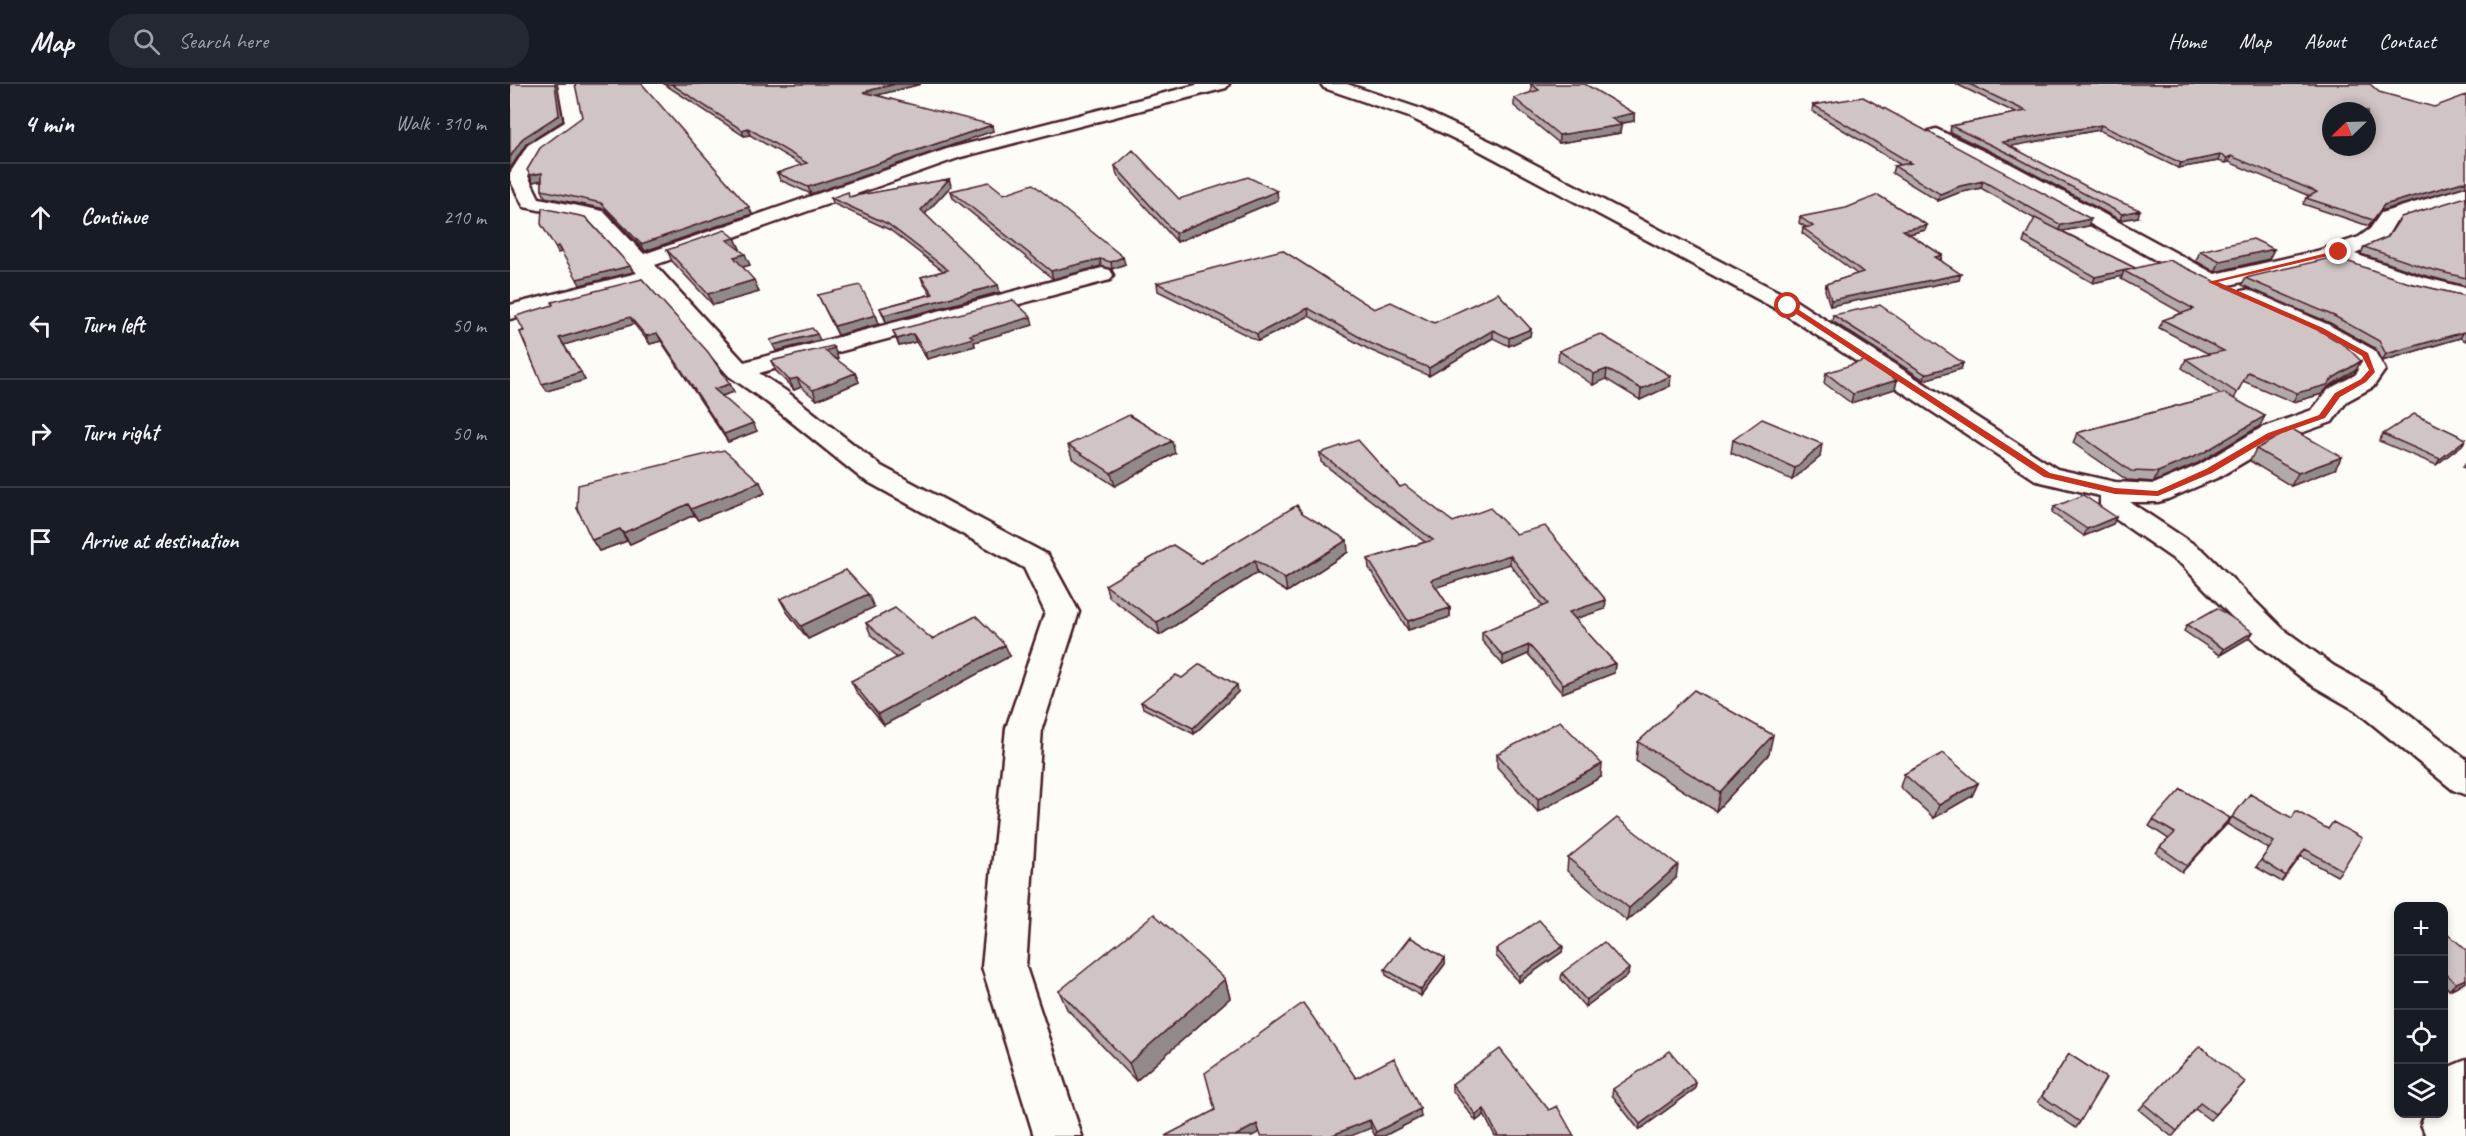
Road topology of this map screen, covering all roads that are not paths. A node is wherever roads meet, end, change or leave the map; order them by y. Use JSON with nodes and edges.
{"nodes":[{"id":1,"x":567,"y":84,"type":"edge"},
{"id":2,"x":1220,"y":84,"type":"edge"},
{"id":3,"x":1330,"y":84,"type":"edge"},
{"id":4,"x":1936,"y":135,"type":"edge"},
{"id":5,"x":2466,"y":193,"type":"edge"},
{"id":6,"x":2332,"y":253,"type":"junction"},
{"id":7,"x":646,"y":270,"type":"junction"},
{"id":8,"x":1102,"y":275,"type":"dead end"},
{"id":9,"x":2212,"y":282,"type":"junction"},
{"id":10,"x":2466,"y":295,"type":"edge"},
{"id":11,"x":510,"y":312,"type":"edge"},
{"id":12,"x":738,"y":371,"type":"junction"},
{"id":13,"x":2115,"y":491,"type":"junction"},
{"id":14,"x":2466,"y":780,"type":"edge"},
{"id":15,"x":2466,"y":1083,"type":"edge"},
{"id":16,"x":1058,"y":1136,"type":"edge"},
{"id":17,"x":2450,"y":1136,"type":"edge"}],
"edges":[{"from":1,"to":7,"type":"street"},
{"from":2,"to":7,"type":"street"},
{"from":3,"to":13,"type":"street"},
{"from":4,"to":9,"type":"street"},
{"from":5,"to":6,"type":"street"},
{"from":6,"to":9,"type":"street"},
{"from":6,"to":10,"type":"street"},
{"from":7,"to":11,"type":"street"},
{"from":7,"to":12,"type":"street"},
{"from":8,"to":12,"type":"street"},
{"from":9,"to":13,"type":"street"},
{"from":12,"to":16,"type":"street"},
{"from":13,"to":14,"type":"street"},
{"from":15,"to":17,"type":"street"}]}
